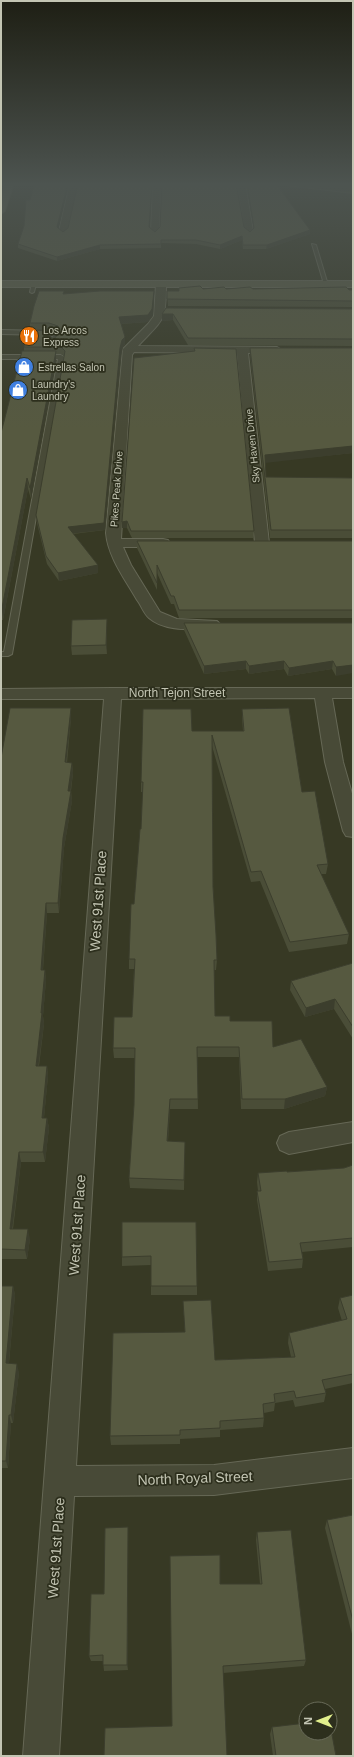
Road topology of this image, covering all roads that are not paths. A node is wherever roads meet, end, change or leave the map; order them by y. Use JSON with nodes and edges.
{"nodes":[{"id":1,"x":320,"y":265,"type":"edge"},
{"id":2,"x":1,"y":284,"type":"edge"},
{"id":3,"x":161,"y":284,"type":"junction"},
{"id":4,"x":326,"y":284,"type":"junction"},
{"id":5,"x":353,"y":284,"type":"edge"},
{"id":6,"x":1,"y":332,"type":"edge"},
{"id":7,"x":54,"y":342,"type":"edge"},
{"id":8,"x":128,"y":350,"type":"junction"},
{"id":9,"x":242,"y":350,"type":"junction"},
{"id":10,"x":288,"y":350,"type":"edge"},
{"id":11,"x":1,"y":357,"type":"edge"},
{"id":12,"x":114,"y":543,"type":"junction"},
{"id":13,"x":177,"y":543,"type":"edge"},
{"id":14,"x":247,"y":543,"type":"edge"},
{"id":15,"x":262,"y":543,"type":"junction"},
{"id":16,"x":277,"y":543,"type":"edge"},
{"id":17,"x":225,"y":624,"type":"edge"},
{"id":18,"x":1,"y":642,"type":"edge"},
{"id":19,"x":10,"y":642,"type":"junction"},
{"id":20,"x":1,"y":654,"type":"edge"},
{"id":21,"x":323,"y":693,"type":"junction"},
{"id":22,"x":353,"y":693,"type":"edge"},
{"id":23,"x":1,"y":694,"type":"edge"},
{"id":24,"x":113,"y":694,"type":"junction"},
{"id":25,"x":353,"y":831,"type":"edge"},
{"id":26,"x":353,"y":1132,"type":"edge"},
{"id":27,"x":289,"y":1143,"type":"dead end"},
{"id":28,"x":353,"y":1463,"type":"edge"},
{"id":29,"x":61,"y":1481,"type":"junction"},
{"id":30,"x":41,"y":1756,"type":"edge"}],
"edges":[{"from":1,"to":4,"type":"lane"},
{"from":2,"to":3,"type":"main road"},
{"from":3,"to":4,"type":"main road"},
{"from":3,"to":8,"type":"street"},
{"from":4,"to":5,"type":"main road"},
{"from":6,"to":7,"type":"lane"},
{"from":8,"to":9,"type":"street"},
{"from":8,"to":12,"type":"street","name":"Pikes Peak Drive"},
{"from":9,"to":10,"type":"street"},
{"from":9,"to":15,"type":"street","name":"Sky Haven Drive"},
{"from":11,"to":19,"type":"lane"},
{"from":12,"to":13,"type":"street"},
{"from":12,"to":17,"type":"street","name":"Pikes Peak Drive"},
{"from":14,"to":15,"type":"street"},
{"from":15,"to":16,"type":"street"},
{"from":18,"to":19,"type":"lane"},
{"from":19,"to":20,"type":"lane"},
{"from":21,"to":22,"type":"street","name":"North Tejon Street"},
{"from":21,"to":24,"type":"street","name":"North Tejon Street"},
{"from":21,"to":25,"type":"street"},
{"from":23,"to":24,"type":"street","name":"North Tejon Street"},
{"from":24,"to":29,"type":"street","name":"West 91st Place"},
{"from":26,"to":27,"type":"street"},
{"from":28,"to":29,"type":"street","name":"North Royal Street"},
{"from":29,"to":30,"type":"street","name":"West 91st Place"}]}
